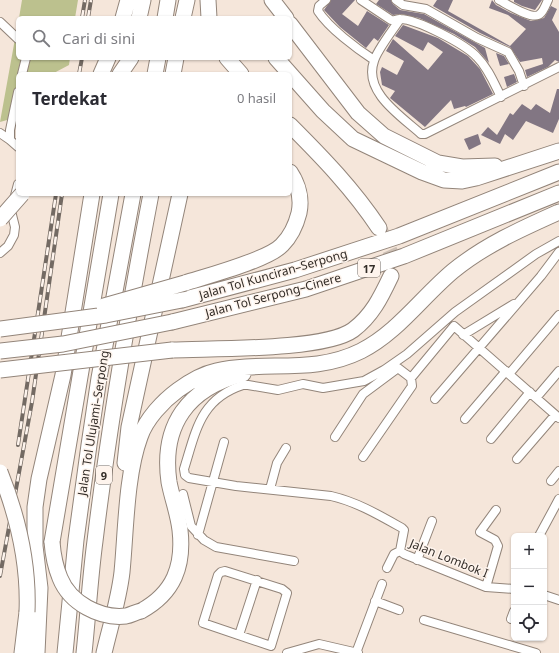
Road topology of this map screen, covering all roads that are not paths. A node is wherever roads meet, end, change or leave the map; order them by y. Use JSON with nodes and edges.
{"nodes":[{"id":1,"x":128,"y":0,"type":"edge"},
{"id":2,"x":143,"y":0,"type":"edge"},
{"id":3,"x":168,"y":0,"type":"edge"},
{"id":4,"x":186,"y":0,"type":"edge"},
{"id":5,"x":208,"y":0,"type":"edge"},
{"id":6,"x":272,"y":0,"type":"edge"},
{"id":7,"x":326,"y":0,"type":"edge"},
{"id":8,"x":361,"y":0,"type":"edge"},
{"id":9,"x":396,"y":0,"type":"edge"},
{"id":10,"x":428,"y":0,"type":"edge"},
{"id":11,"x":499,"y":0,"type":"edge"},
{"id":12,"x":548,"y":0,"type":"edge"},
{"id":13,"x":426,"y":9,"type":"junction"},
{"id":14,"x":124,"y":16,"type":"edge"},
{"id":15,"x":139,"y":16,"type":"edge"},
{"id":16,"x":165,"y":16,"type":"edge"},
{"id":17,"x":183,"y":16,"type":"edge"},
{"id":18,"x":209,"y":16,"type":"edge"},
{"id":19,"x":284,"y":16,"type":"edge"},
{"id":20,"x":400,"y":19,"type":"junction"},
{"id":21,"x":0,"y":22,"type":"edge"},
{"id":22,"x":292,"y":27,"type":"edge"},
{"id":23,"x":16,"y":37,"type":"edge"},
{"id":24,"x":26,"y":60,"type":"edge"},
{"id":25,"x":107,"y":60,"type":"edge"},
{"id":26,"x":130,"y":60,"type":"edge"},
{"id":27,"x":132,"y":60,"type":"edge"},
{"id":28,"x":158,"y":60,"type":"edge"},
{"id":29,"x":176,"y":60,"type":"edge"},
{"id":30,"x":229,"y":60,"type":"edge"},
{"id":31,"x":278,"y":60,"type":"edge"},
{"id":32,"x":374,"y":60,"type":"junction"},
{"id":33,"x":559,"y":67,"type":"edge"},
{"id":34,"x":22,"y":72,"type":"edge"},
{"id":35,"x":102,"y":72,"type":"edge"},
{"id":36,"x":122,"y":72,"type":"edge"},
{"id":37,"x":129,"y":72,"type":"edge"},
{"id":38,"x":155,"y":72,"type":"edge"},
{"id":39,"x":173,"y":72,"type":"edge"},
{"id":40,"x":239,"y":72,"type":"edge"},
{"id":41,"x":288,"y":72,"type":"edge"},
{"id":42,"x":292,"y":76,"type":"edge"},
{"id":43,"x":524,"y":86,"type":"junction"},
{"id":44,"x":501,"y":97,"type":"junction"},
{"id":45,"x":16,"y":102,"type":"edge"},
{"id":46,"x":292,"y":127,"type":"edge"},
{"id":47,"x":0,"y":133,"type":"edge"},
{"id":48,"x":10,"y":140,"type":"junction"},
{"id":49,"x":16,"y":145,"type":"edge"},
{"id":50,"x":559,"y":151,"type":"edge"},
{"id":51,"x":519,"y":165,"type":"junction"},
{"id":52,"x":559,"y":172,"type":"edge"},
{"id":53,"x":292,"y":174,"type":"edge"},
{"id":54,"x":16,"y":192,"type":"edge"},
{"id":55,"x":559,"y":193,"type":"edge"},
{"id":56,"x":20,"y":196,"type":"edge"},
{"id":57,"x":92,"y":196,"type":"edge"},
{"id":58,"x":110,"y":196,"type":"edge"},
{"id":59,"x":133,"y":196,"type":"edge"},
{"id":60,"x":151,"y":196,"type":"edge"},
{"id":61,"x":180,"y":196,"type":"edge"},
{"id":62,"x":559,"y":212,"type":"edge"},
{"id":63,"x":0,"y":219,"type":"edge"},
{"id":64,"x":379,"y":228,"type":"tunnel mouth"},
{"id":65,"x":559,"y":241,"type":"edge"},
{"id":66,"x":559,"y":252,"type":"edge"},
{"id":67,"x":0,"y":253,"type":"edge"},
{"id":68,"x":391,"y":276,"type":"tunnel mouth"},
{"id":69,"x":521,"y":300,"type":"junction"},
{"id":70,"x":559,"y":315,"type":"edge"},
{"id":71,"x":43,"y":324,"type":"junction"},
{"id":72,"x":0,"y":329,"type":"edge"},
{"id":73,"x":463,"y":335,"type":"junction"},
{"id":74,"x":479,"y":348,"type":"junction"},
{"id":75,"x":0,"y":351,"type":"edge"},
{"id":76,"x":269,"y":367,"type":"junction"},
{"id":77,"x":0,"y":370,"type":"edge"},
{"id":78,"x":559,"y":371,"type":"edge"},
{"id":79,"x":507,"y":373,"type":"junction"},
{"id":80,"x":411,"y":378,"type":"junction"},
{"id":81,"x":533,"y":395,"type":"junction"},
{"id":82,"x":435,"y":400,"type":"dead end"},
{"id":83,"x":557,"y":416,"type":"edge"},
{"id":84,"x":465,"y":420,"type":"dead end"},
{"id":85,"x":335,"y":437,"type":"dead end"},
{"id":86,"x":491,"y":439,"type":"dead end"},
{"id":87,"x":224,"y":442,"type":"dead end"},
{"id":88,"x":286,"y":448,"type":"dead end"},
{"id":89,"x":363,"y":457,"type":"dead end"},
{"id":90,"x":517,"y":459,"type":"dead end"},
{"id":91,"x":559,"y":471,"type":"edge"},
{"id":92,"x":0,"y":472,"type":"edge"},
{"id":93,"x":550,"y":481,"type":"dead end"},
{"id":94,"x":211,"y":483,"type":"junction"},
{"id":95,"x":270,"y":489,"type":"junction"},
{"id":96,"x":184,"y":494,"type":"dead end"},
{"id":97,"x":559,"y":498,"type":"edge"},
{"id":98,"x":496,"y":510,"type":"dead end"},
{"id":99,"x":432,"y":521,"type":"dead end"},
{"id":100,"x":541,"y":533,"type":"edge"},
{"id":101,"x":198,"y":535,"type":"junction"},
{"id":102,"x":123,"y":544,"type":"junction"},
{"id":103,"x":400,"y":551,"type":"junction"},
{"id":104,"x":417,"y":560,"type":"junction"},
{"id":105,"x":294,"y":561,"type":"dead end"},
{"id":106,"x":387,"y":568,"type":"dead end"},
{"id":107,"x":257,"y":580,"type":"junction"},
{"id":108,"x":382,"y":584,"type":"dead end"},
{"id":109,"x":486,"y":587,"type":"junction"},
{"id":110,"x":511,"y":589,"type":"edge"},
{"id":111,"x":547,"y":596,"type":"edge"},
{"id":112,"x":559,"y":600,"type":"edge"},
{"id":113,"x":376,"y":601,"type":"junction"},
{"id":114,"x":399,"y":610,"type":"dead end"},
{"id":115,"x":424,"y":620,"type":"dead end"},
{"id":116,"x":239,"y":635,"type":"junction"},
{"id":117,"x":272,"y":650,"type":"edge"},
{"id":118,"x":22,"y":653,"type":"edge"},
{"id":119,"x":37,"y":653,"type":"edge"},
{"id":120,"x":65,"y":653,"type":"edge"},
{"id":121,"x":84,"y":653,"type":"edge"},
{"id":122,"x":104,"y":653,"type":"edge"},
{"id":123,"x":287,"y":653,"type":"edge"},
{"id":124,"x":357,"y":653,"type":"edge"},
{"id":125,"x":536,"y":653,"type":"edge"}],
"edges":[{"from":1,"to":14,"type":"highway"},
{"from":2,"to":15,"type":"highway"},
{"from":3,"to":16,"type":"highway"},
{"from":4,"to":17,"type":"highway"},
{"from":5,"to":18,"type":"highway"},
{"from":6,"to":19,"type":"highway"},
{"from":7,"to":32,"type":"street"},
{"from":8,"to":20,"type":"street"},
{"from":9,"to":13,"type":"street"},
{"from":10,"to":13,"type":"street"},
{"from":11,"to":12,"type":"street"},
{"from":13,"to":43,"type":"street"},
{"from":20,"to":32,"type":"street"},
{"from":20,"to":44,"type":"street"},
{"from":21,"to":23,"type":"street"},
{"from":22,"to":51,"type":"highway"},
{"from":24,"to":34,"type":"street"},
{"from":25,"to":35,"type":"highway"},
{"from":26,"to":36,"type":"highway"},
{"from":27,"to":37,"type":"highway"},
{"from":28,"to":38,"type":"highway"},
{"from":29,"to":39,"type":"highway"},
{"from":30,"to":40,"type":"highway"},
{"from":31,"to":41,"type":"highway"},
{"from":32,"to":44,"type":"street"},
{"from":33,"to":43,"type":"street"},
{"from":42,"to":51,"type":"highway"},
{"from":43,"to":44,"type":"street"},
{"from":45,"to":48,"type":"street"},
{"from":46,"to":64,"type":"highway"},
{"from":47,"to":48,"type":"street"},
{"from":48,"to":49,"type":"street"},
{"from":50,"to":51,"type":"highway"},
{"from":52,"to":71,"type":"highway","name":"Jalan Tol Kunciran–Serpong","number":"17","bridge":true},
{"from":53,"to":71,"type":"highway","bridge":true},
{"from":54,"to":67,"type":"street"},
{"from":55,"to":75,"type":"highway","name":"Jalan Tol Serpong–Cinere","number":"17","bridge":true},
{"from":56,"to":63,"type":"highway","bridge":true},
{"from":57,"to":119,"type":"highway"},
{"from":58,"to":76,"type":"highway","bridge":true},
{"from":59,"to":120,"type":"highway","name":"Jalan Tol Ulujami–Serpong","number":"9"},
{"from":60,"to":121,"type":"highway","name":"Jalan Tol Ulujami–Serpong","number":"9"},
{"from":61,"to":102,"type":"highway"},
{"from":62,"to":76,"type":"highway"},
{"from":65,"to":94,"type":"street"},
{"from":66,"to":69,"type":"street"},
{"from":68,"to":77,"type":"highway","bridge":true},
{"from":69,"to":73,"type":"street"},
{"from":69,"to":74,"type":"street"},
{"from":70,"to":79,"type":"street"},
{"from":71,"to":72,"type":"highway","name":"Jalan Tol Kunciran–Serpong","number":"17","bridge":true},
{"from":73,"to":74,"type":"street"},
{"from":73,"to":80,"type":"street"},
{"from":74,"to":79,"type":"street"},
{"from":74,"to":82,"type":"street"},
{"from":76,"to":102,"type":"highway"},
{"from":78,"to":81,"type":"street"},
{"from":79,"to":81,"type":"street"},
{"from":79,"to":84,"type":"street"},
{"from":80,"to":85,"type":"street"},
{"from":80,"to":89,"type":"street"},
{"from":81,"to":83,"type":"street"},
{"from":81,"to":86,"type":"street"},
{"from":83,"to":90,"type":"street"},
{"from":87,"to":94,"type":"street"},
{"from":88,"to":95,"type":"street"},
{"from":91,"to":93,"type":"street"},
{"from":92,"to":118,"type":"highway","bridge":true},
{"from":94,"to":95,"type":"street"},
{"from":94,"to":101,"type":"street"},
{"from":95,"to":103,"type":"street"},
{"from":96,"to":101,"type":"street"},
{"from":97,"to":100,"type":"street"},
{"from":98,"to":109,"type":"street"},
{"from":99,"to":104,"type":"street"},
{"from":101,"to":105,"type":"street"},
{"from":102,"to":122,"type":"highway"},
{"from":103,"to":104,"type":"street","name":"Jalan Lombok I"},
{"from":103,"to":106,"type":"street"},
{"from":104,"to":109,"type":"street","name":"Jalan Lombok I"},
{"from":107,"to":116,"type":"street"},
{"from":107,"to":116,"type":"street"},
{"from":107,"to":117,"type":"street"},
{"from":108,"to":113,"type":"street"},
{"from":109,"to":110,"type":"street","name":"Jalan Lombok I"},
{"from":111,"to":112,"type":"street"},
{"from":113,"to":114,"type":"street"},
{"from":113,"to":124,"type":"street"},
{"from":115,"to":125,"type":"street"},
{"from":116,"to":117,"type":"street"},
{"from":123,"to":124,"type":"street"}]}
